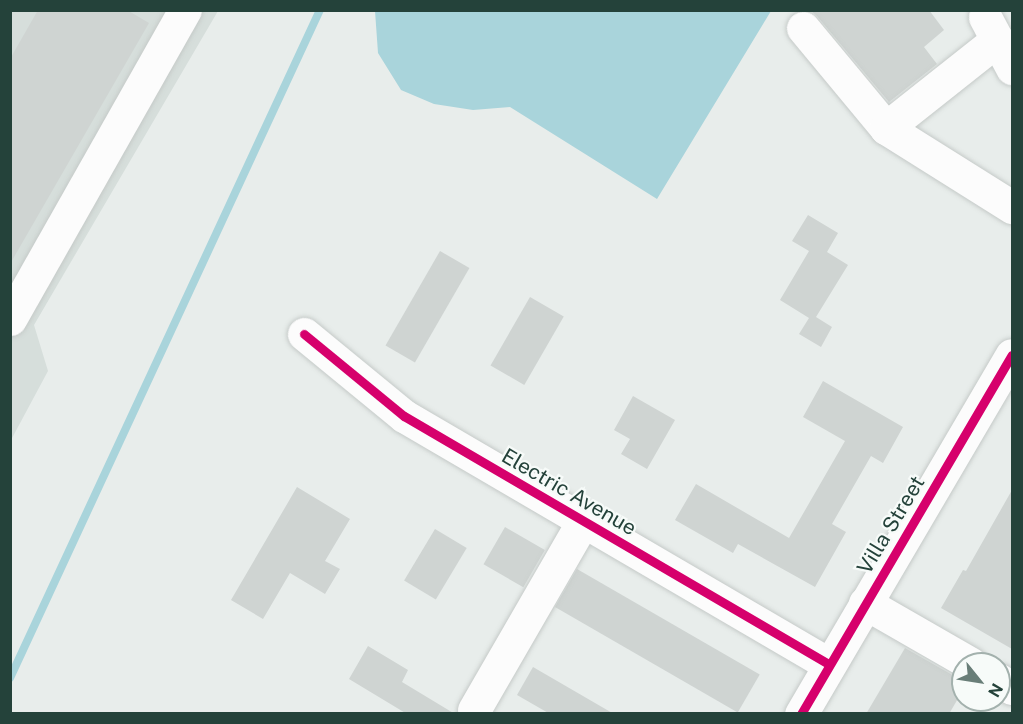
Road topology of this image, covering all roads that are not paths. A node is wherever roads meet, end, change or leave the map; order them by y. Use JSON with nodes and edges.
{"nodes":[{"id":1,"x":184,"y":10,"type":"edge"},
{"id":2,"x":991,"y":19,"type":"edge"},
{"id":3,"x":803,"y":28,"type":"dead end"},
{"id":4,"x":1012,"y":68,"type":"edge"},
{"id":5,"x":886,"y":128,"type":"junction"},
{"id":6,"x":1012,"y":207,"type":"edge"},
{"id":7,"x":10,"y":319,"type":"edge"},
{"id":8,"x":304,"y":334,"type":"dead end"},
{"id":9,"x":1012,"y":355,"type":"edge"},
{"id":10,"x":583,"y":521,"type":"junction"},
{"id":11,"x":865,"y":603,"type":"junction"},
{"id":12,"x":951,"y":652,"type":"edge"},
{"id":13,"x":829,"y":664,"type":"junction"},
{"id":14,"x":474,"y":710,"type":"dead end"},
{"id":15,"x":801,"y":714,"type":"edge"}],
"edges":[{"from":1,"to":7,"type":"street"},
{"from":2,"to":4,"type":"street"},
{"from":2,"to":5,"type":"street"},
{"from":3,"to":5,"type":"street"},
{"from":5,"to":6,"type":"street"},
{"from":8,"to":10,"type":"street","name":"Electric Avenue"},
{"from":9,"to":11,"type":"street","name":"Villa Street"},
{"from":10,"to":13,"type":"street","name":"Electric Avenue"},
{"from":10,"to":14,"type":"street"},
{"from":11,"to":12,"type":"street"},
{"from":11,"to":13,"type":"street","name":"Villa Street"},
{"from":13,"to":15,"type":"street","name":"Villa Street"}]}
